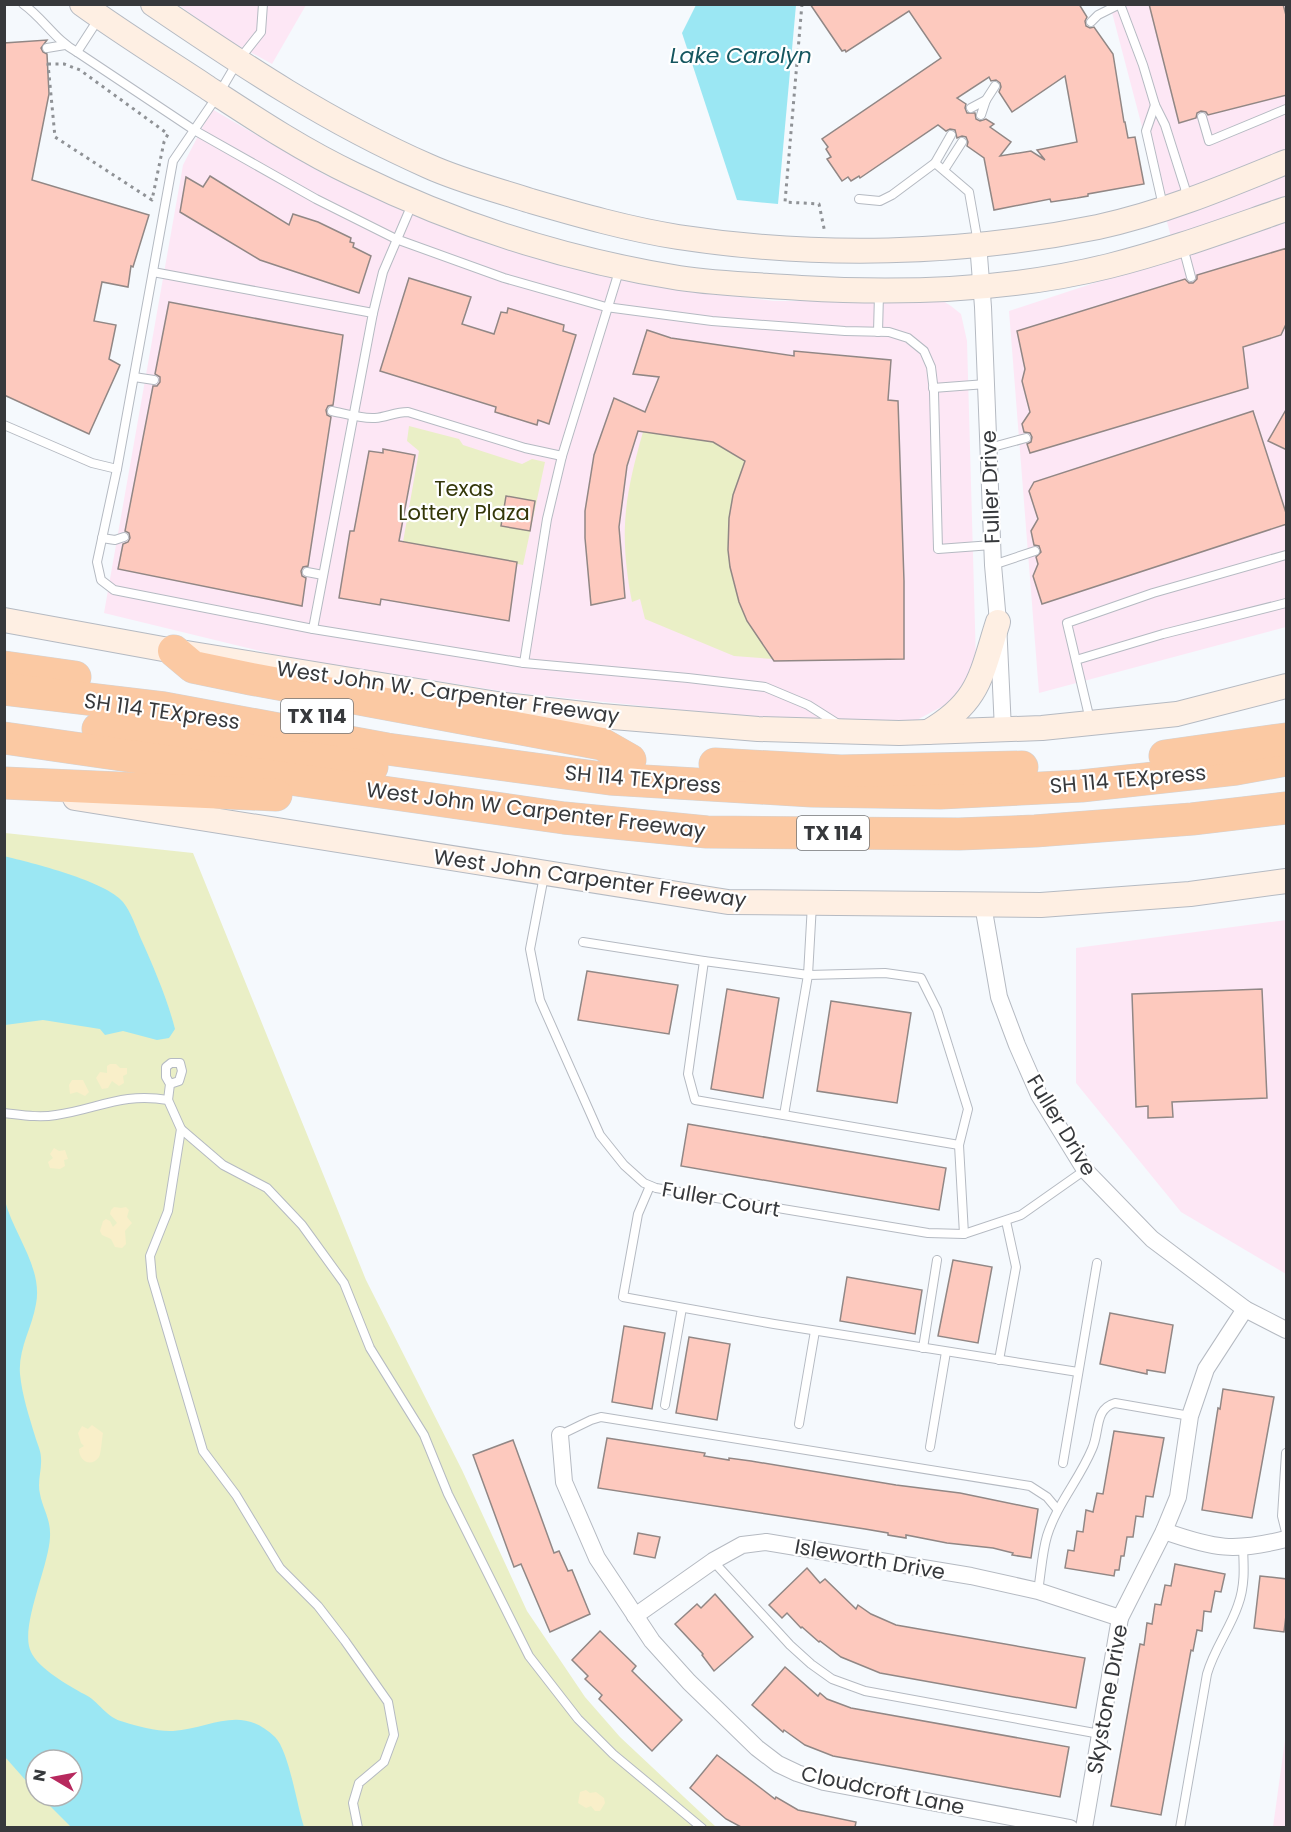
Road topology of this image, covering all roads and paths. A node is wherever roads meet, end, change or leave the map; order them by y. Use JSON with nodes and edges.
{"nodes":[{"id":1,"x":22,"y":4,"type":"edge"},
{"id":2,"x":153,"y":4,"type":"edge"},
{"id":3,"x":263,"y":4,"type":"edge"},
{"id":4,"x":801,"y":4,"type":"edge"},
{"id":5,"x":91,"y":11,"type":"edge"},
{"id":6,"x":1091,"y":22,"type":"dead end"},
{"id":7,"x":64,"y":45,"type":"junction"},
{"id":8,"x":47,"y":48,"type":"dead end"},
{"id":9,"x":77,"y":52,"type":"junction"},
{"id":10,"x":238,"y":61,"type":"junction"},
{"id":11,"x":995,"y":86,"type":"dead end"},
{"id":12,"x":218,"y":95,"type":"junction"},
{"id":13,"x":986,"y":100,"type":"junction"},
{"id":14,"x":1155,"y":105,"type":"junction"},
{"id":15,"x":971,"y":108,"type":"dead end"},
{"id":16,"x":1287,"y":109,"type":"edge"},
{"id":17,"x":981,"y":115,"type":"dead end"},
{"id":18,"x":1202,"y":117,"type":"dead end"},
{"id":19,"x":194,"y":130,"type":"junction"},
{"id":20,"x":951,"y":135,"type":"dead end"},
{"id":21,"x":962,"y":142,"type":"dead end"},
{"id":22,"x":1287,"y":162,"type":"edge"},
{"id":23,"x":935,"y":163,"type":"junction"},
{"id":24,"x":431,"y":168,"type":"junction"},
{"id":25,"x":944,"y":170,"type":"junction"},
{"id":26,"x":859,"y":199,"type":"dead end"},
{"id":27,"x":153,"y":200,"type":"joint"},
{"id":28,"x":413,"y":202,"type":"junction"},
{"id":29,"x":1175,"y":205,"type":"junction"},
{"id":30,"x":1287,"y":209,"type":"edge"},
{"id":31,"x":825,"y":234,"type":"dead end"},
{"id":32,"x":396,"y":239,"type":"junction"},
{"id":33,"x":978,"y":243,"type":"junction"},
{"id":34,"x":1182,"y":244,"type":"junction"},
{"id":35,"x":620,"y":266,"type":"junction"},
{"id":36,"x":153,"y":272,"type":"junction"},
{"id":37,"x":1191,"y":277,"type":"dead end"},
{"id":38,"x":982,"y":287,"type":"junction"},
{"id":39,"x":880,"y":290,"type":"junction"},
{"id":40,"x":606,"y":307,"type":"junction"},
{"id":41,"x":373,"y":313,"type":"junction"},
{"id":42,"x":878,"y":332,"type":"junction"},
{"id":43,"x":134,"y":377,"type":"junction"},
{"id":44,"x":154,"y":380,"type":"dead end"},
{"id":45,"x":986,"y":384,"type":"junction"},
{"id":46,"x":933,"y":388,"type":"junction"},
{"id":47,"x":332,"y":411,"type":"dead end"},
{"id":48,"x":353,"y":415,"type":"junction"},
{"id":49,"x":4,"y":425,"type":"edge"},
{"id":50,"x":1026,"y":438,"type":"dead end"},
{"id":51,"x":989,"y":448,"type":"junction"},
{"id":52,"x":562,"y":456,"type":"junction"},
{"id":53,"x":117,"y":470,"type":"junction"},
{"id":54,"x":124,"y":537,"type":"dead end"},
{"id":55,"x":102,"y":538,"type":"junction"},
{"id":56,"x":115,"y":540,"type":"junction"},
{"id":57,"x":992,"y":545,"type":"junction"},
{"id":58,"x":122,"y":549,"type":"dead end"},
{"id":59,"x":1035,"y":551,"type":"dead end"},
{"id":60,"x":1287,"y":555,"type":"edge"},
{"id":61,"x":993,"y":565,"type":"junction"},
{"id":62,"x":307,"y":572,"type":"dead end"},
{"id":63,"x":323,"y":574,"type":"junction"},
{"id":64,"x":1287,"y":603,"type":"edge"},
{"id":65,"x":4,"y":620,"type":"edge"},
{"id":66,"x":999,"y":622,"type":"junction"},
{"id":67,"x":313,"y":629,"type":"junction"},
{"id":68,"x":174,"y":651,"type":"junction"},
{"id":69,"x":1076,"y":660,"type":"junction"},
{"id":70,"x":524,"y":663,"type":"junction"},
{"id":71,"x":4,"y":667,"type":"edge"},
{"id":72,"x":1287,"y":686,"type":"edge"},
{"id":73,"x":4,"y":689,"type":"edge"},
{"id":74,"x":4,"y":717,"type":"edge"},
{"id":75,"x":1091,"y":723,"type":"junction"},
{"id":76,"x":1004,"y":730,"type":"junction"},
{"id":77,"x":849,"y":731,"type":"junction"},
{"id":78,"x":928,"y":732,"type":"junction"},
{"id":79,"x":4,"y":738,"type":"edge"},
{"id":80,"x":1287,"y":739,"type":"edge"},
{"id":81,"x":630,"y":760,"type":"junction"},
{"id":82,"x":1287,"y":760,"type":"edge"},
{"id":83,"x":1287,"y":782,"type":"edge"},
{"id":84,"x":4,"y":785,"type":"edge"},
{"id":85,"x":459,"y":803,"type":"junction"},
{"id":86,"x":1287,"y":808,"type":"edge"},
{"id":87,"x":1208,"y":816,"type":"junction"},
{"id":88,"x":1287,"y":823,"type":"edge"},
{"id":89,"x":544,"y":873,"type":"junction"},
{"id":90,"x":1287,"y":881,"type":"edge"},
{"id":91,"x":812,"y":903,"type":"junction"},
{"id":92,"x":983,"y":905,"type":"junction"},
{"id":93,"x":583,"y":942,"type":"dead end"},
{"id":94,"x":704,"y":961,"type":"junction"},
{"id":95,"x":808,"y":975,"type":"junction"},
{"id":96,"x":170,"y":1084,"type":"dead end"},
{"id":97,"x":168,"y":1100,"type":"junction"},
{"id":98,"x":4,"y":1113,"type":"edge"},
{"id":99,"x":784,"y":1115,"type":"junction"},
{"id":100,"x":182,"y":1130,"type":"junction"},
{"id":101,"x":959,"y":1144,"type":"junction"},
{"id":102,"x":1085,"y":1170,"type":"junction"},
{"id":103,"x":650,"y":1185,"type":"junction"},
{"id":104,"x":1006,"y":1221,"type":"junction"},
{"id":105,"x":963,"y":1234,"type":"junction"},
{"id":106,"x":937,"y":1260,"type":"dead end"},
{"id":107,"x":1097,"y":1263,"type":"dead end"},
{"id":108,"x":682,"y":1308,"type":"junction"},
{"id":109,"x":1245,"y":1309,"type":"junction"},
{"id":110,"x":1287,"y":1330,"type":"edge"},
{"id":111,"x":815,"y":1331,"type":"junction"},
{"id":112,"x":923,"y":1348,"type":"junction"},
{"id":113,"x":946,"y":1352,"type":"junction"},
{"id":114,"x":999,"y":1360,"type":"junction"},
{"id":115,"x":1078,"y":1372,"type":"junction"},
{"id":116,"x":665,"y":1406,"type":"dead end"},
{"id":117,"x":1190,"y":1416,"type":"junction"},
{"id":118,"x":799,"y":1424,"type":"dead end"},
{"id":119,"x":560,"y":1435,"type":"joint"},
{"id":120,"x":930,"y":1448,"type":"dead end"},
{"id":121,"x":1287,"y":1453,"type":"edge"},
{"id":122,"x":1063,"y":1464,"type":"dead end"},
{"id":123,"x":1057,"y":1509,"type":"junction"},
{"id":124,"x":1164,"y":1531,"type":"junction"},
{"id":125,"x":1287,"y":1532,"type":"edge"},
{"id":126,"x":1287,"y":1539,"type":"edge"},
{"id":127,"x":1243,"y":1548,"type":"junction"},
{"id":128,"x":713,"y":1561,"type":"junction"},
{"id":129,"x":1038,"y":1590,"type":"junction"},
{"id":130,"x":635,"y":1616,"type":"junction"},
{"id":131,"x":1120,"y":1618,"type":"junction"},
{"id":132,"x":1100,"y":1734,"type":"junction"},
{"id":133,"x":358,"y":1827,"type":"edge"},
{"id":134,"x":702,"y":1827,"type":"edge"},
{"id":135,"x":1070,"y":1827,"type":"edge"},
{"id":136,"x":1084,"y":1827,"type":"edge"},
{"id":137,"x":1180,"y":1827,"type":"edge"}],
"edges":[{"from":1,"to":7,"type":"lane"},
{"from":2,"to":10,"type":"main road"},
{"from":3,"to":10,"type":"lane"},
{"from":4,"to":31,"type":"path"},
{"from":5,"to":9,"type":"lane"},
{"from":5,"to":12,"type":"main road"},
{"from":6,"to":14,"type":"lane"},
{"from":7,"to":8,"type":"lane"},
{"from":7,"to":9,"type":"lane"},
{"from":9,"to":19,"type":"lane"},
{"from":10,"to":12,"type":"lane"},
{"from":10,"to":24,"type":"main road"},
{"from":11,"to":13,"type":"lane"},
{"from":12,"to":19,"type":"lane"},
{"from":12,"to":28,"type":"main road"},
{"from":13,"to":15,"type":"lane"},
{"from":13,"to":17,"type":"lane"},
{"from":14,"to":29,"type":"lane"},
{"from":14,"to":29,"type":"lane"},
{"from":16,"to":18,"type":"lane"},
{"from":19,"to":32,"type":"lane"},
{"from":19,"to":36,"type":"lane"},
{"from":20,"to":23,"type":"lane"},
{"from":21,"to":25,"type":"lane"},
{"from":22,"to":29,"type":"main road"},
{"from":23,"to":25,"type":"lane"},
{"from":23,"to":26,"type":"lane"},
{"from":24,"to":28,"type":"main road"},
{"from":24,"to":33,"type":"main road"},
{"from":25,"to":33,"type":"lane"},
{"from":27,"to":27,"type":"path"},
{"from":28,"to":32,"type":"lane"},
{"from":28,"to":35,"type":"main road"},
{"from":29,"to":33,"type":"main road"},
{"from":29,"to":34,"type":"main road"},
{"from":30,"to":34,"type":"main road"},
{"from":32,"to":40,"type":"lane"},
{"from":32,"to":41,"type":"lane"},
{"from":33,"to":38,"type":"street","name":"Fuller Drive"},
{"from":34,"to":37,"type":"lane"},
{"from":34,"to":38,"type":"main road"},
{"from":35,"to":39,"type":"main road"},
{"from":35,"to":40,"type":"lane"},
{"from":36,"to":41,"type":"lane"},
{"from":36,"to":43,"type":"lane"},
{"from":38,"to":39,"type":"main road"},
{"from":38,"to":45,"type":"street","name":"Fuller Drive"},
{"from":39,"to":42,"type":"lane"},
{"from":40,"to":42,"type":"lane"},
{"from":40,"to":52,"type":"lane"},
{"from":41,"to":48,"type":"lane"},
{"from":42,"to":46,"type":"lane"},
{"from":43,"to":44,"type":"lane"},
{"from":43,"to":53,"type":"lane"},
{"from":45,"to":46,"type":"lane"},
{"from":45,"to":51,"type":"street","name":"Fuller Drive"},
{"from":46,"to":57,"type":"lane"},
{"from":47,"to":48,"type":"lane"},
{"from":48,"to":52,"type":"lane"},
{"from":48,"to":63,"type":"lane"},
{"from":49,"to":53,"type":"lane"},
{"from":50,"to":51,"type":"lane"},
{"from":51,"to":57,"type":"street","name":"Fuller Drive"},
{"from":52,"to":70,"type":"lane"},
{"from":53,"to":55,"type":"lane"},
{"from":54,"to":56,"type":"lane"},
{"from":55,"to":56,"type":"lane"},
{"from":55,"to":67,"type":"lane"},
{"from":56,"to":58,"type":"lane"},
{"from":57,"to":61,"type":"street","name":"Fuller Drive"},
{"from":59,"to":61,"type":"lane"},
{"from":60,"to":69,"type":"lane"},
{"from":61,"to":66,"type":"street","name":"Fuller Drive"},
{"from":62,"to":63,"type":"lane"},
{"from":63,"to":67,"type":"lane"},
{"from":64,"to":69,"type":"lane"},
{"from":65,"to":68,"type":"main road","name":"West John W. Carpenter Freeway"},
{"from":66,"to":76,"type":"street","name":"Fuller Drive"},
{"from":66,"to":78,"type":"main road"},
{"from":67,"to":70,"type":"lane"},
{"from":68,"to":77,"type":"main road","name":"West John W. Carpenter Freeway"},
{"from":68,"to":81,"type":"highway"},
{"from":69,"to":75,"type":"lane"},
{"from":70,"to":77,"type":"lane"},
{"from":71,"to":81,"type":"highway","number":"TX 114"},
{"from":72,"to":75,"type":"main road","name":"West John W. Carpenter Freeway"},
{"from":73,"to":82,"type":"highway","name":"SH 114 TEXpress"},
{"from":74,"to":83,"type":"highway","name":"SH 114 TEXpress"},
{"from":75,"to":76,"type":"main road","name":"West John W. Carpenter Freeway"},
{"from":76,"to":78,"type":"main road","name":"West John W. Carpenter Freeway"},
{"from":77,"to":78,"type":"main road","name":"West John W. Carpenter Freeway"},
{"from":79,"to":85,"type":"highway","name":"West John W Carpenter Freeway","number":"TX 114"},
{"from":80,"to":81,"type":"highway","number":"TX 114"},
{"from":84,"to":85,"type":"highway"},
{"from":84,"to":89,"type":"main road","name":"West John Carpenter Freeway"},
{"from":85,"to":87,"type":"highway","name":"West John W Carpenter Freeway","number":"TX 114"},
{"from":86,"to":87,"type":"highway","name":"West John W Carpenter Freeway","number":"TX 114"},
{"from":87,"to":88,"type":"highway"},
{"from":89,"to":91,"type":"main road","name":"West John Carpenter Freeway"},
{"from":89,"to":103,"type":"lane","name":"Fuller Court"},
{"from":90,"to":92,"type":"main road","name":"West John Carpenter Freeway"},
{"from":91,"to":92,"type":"main road","name":"West John Carpenter Freeway"},
{"from":91,"to":95,"type":"lane"},
{"from":92,"to":102,"type":"street","name":"Fuller Drive"},
{"from":93,"to":94,"type":"lane"},
{"from":94,"to":95,"type":"lane"},
{"from":94,"to":99,"type":"lane"},
{"from":95,"to":99,"type":"lane"},
{"from":95,"to":101,"type":"lane"},
{"from":96,"to":97,"type":"lane"},
{"from":97,"to":98,"type":"lane"},
{"from":97,"to":100,"type":"lane"},
{"from":99,"to":101,"type":"lane"},
{"from":100,"to":133,"type":"lane"},
{"from":100,"to":134,"type":"lane"},
{"from":101,"to":105,"type":"lane"},
{"from":102,"to":104,"type":"lane","name":"Fuller Court"},
{"from":102,"to":109,"type":"street","name":"Fuller Drive"},
{"from":103,"to":105,"type":"lane","name":"Fuller Court"},
{"from":103,"to":108,"type":"lane"},
{"from":104,"to":105,"type":"lane","name":"Fuller Court"},
{"from":104,"to":114,"type":"lane"},
{"from":106,"to":112,"type":"lane"},
{"from":107,"to":115,"type":"lane"},
{"from":108,"to":111,"type":"lane"},
{"from":108,"to":116,"type":"lane"},
{"from":109,"to":110,"type":"street","name":"Fuller Drive"},
{"from":109,"to":117,"type":"street","name":"Skystone Drive"},
{"from":111,"to":112,"type":"lane"},
{"from":111,"to":118,"type":"lane"},
{"from":112,"to":113,"type":"lane"},
{"from":113,"to":114,"type":"lane"},
{"from":113,"to":120,"type":"lane"},
{"from":114,"to":115,"type":"lane"},
{"from":115,"to":122,"type":"lane"},
{"from":117,"to":123,"type":"lane"},
{"from":117,"to":124,"type":"street","name":"Skystone Drive"},
{"from":119,"to":123,"type":"lane"},
{"from":119,"to":130,"type":"street","name":"Cloudcroft Lane"},
{"from":121,"to":125,"type":"lane"},
{"from":123,"to":129,"type":"lane"},
{"from":124,"to":127,"type":"street"},
{"from":124,"to":131,"type":"street","name":"Skystone Drive"},
{"from":126,"to":127,"type":"street"},
{"from":127,"to":137,"type":"lane"},
{"from":128,"to":129,"type":"street","name":"Isleworth Drive"},
{"from":128,"to":130,"type":"street","name":"Isleworth Drive"},
{"from":128,"to":132,"type":"lane"},
{"from":129,"to":131,"type":"street","name":"Isleworth Drive"},
{"from":130,"to":135,"type":"street","name":"Cloudcroft Lane"},
{"from":131,"to":132,"type":"street","name":"Skystone Drive"},
{"from":132,"to":136,"type":"street","name":"Skystone Drive"}]}
